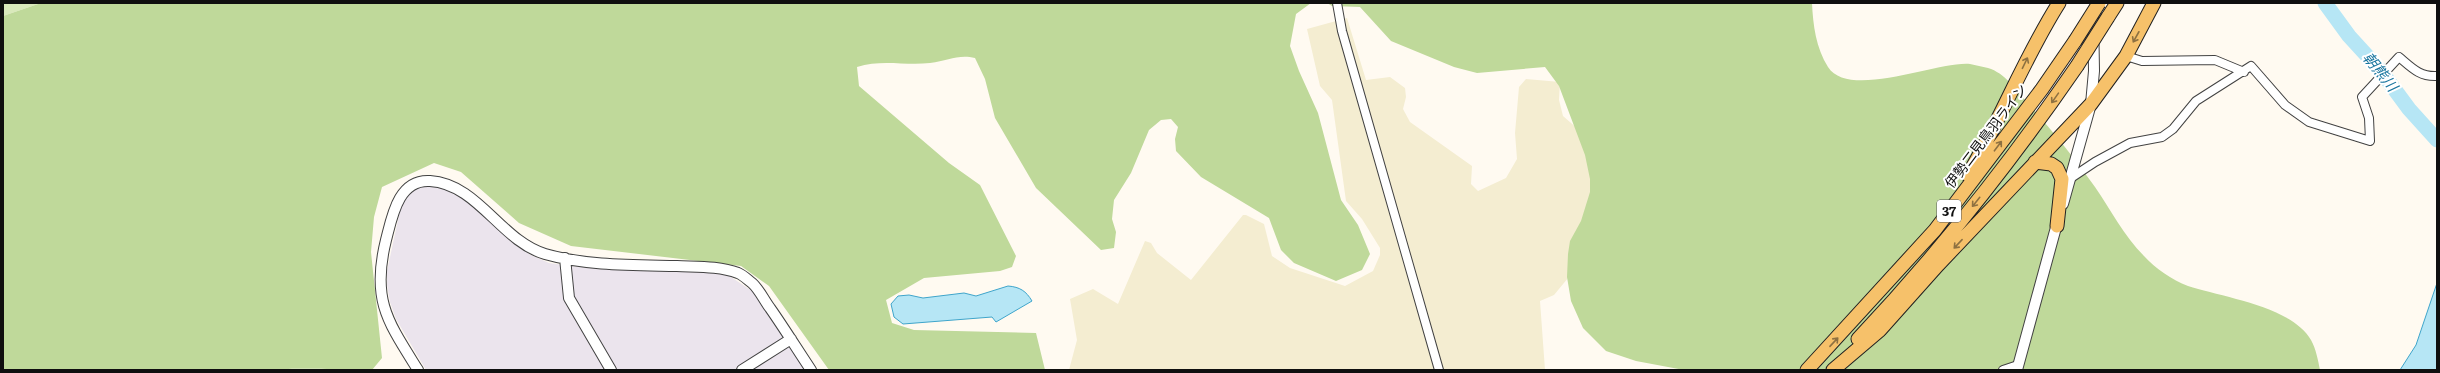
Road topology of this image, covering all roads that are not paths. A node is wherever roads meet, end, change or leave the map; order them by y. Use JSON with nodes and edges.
{"nodes":[{"id":1,"x":1337,"y":3,"type":"edge"},
{"id":2,"x":2059,"y":3,"type":"edge"},
{"id":3,"x":2092,"y":3,"type":"edge"},
{"id":4,"x":2099,"y":3,"type":"edge"},
{"id":5,"x":2117,"y":3,"type":"edge"},
{"id":6,"x":2154,"y":3,"type":"edge"},
{"id":7,"x":2126,"y":56,"type":"junction"},
{"id":8,"x":2244,"y":72,"type":"junction"},
{"id":9,"x":2437,"y":76,"type":"edge"},
{"id":10,"x":2091,"y":104,"type":"junction"},
{"id":11,"x":2035,"y":162,"type":"junction"},
{"id":12,"x":2071,"y":178,"type":"junction"},
{"id":13,"x":2057,"y":226,"type":"junction"},
{"id":14,"x":565,"y":258,"type":"junction"},
{"id":15,"x":1905,"y":264,"type":"junction"},
{"id":16,"x":791,"y":339,"type":"junction"},
{"id":17,"x":2018,"y":367,"type":"edge"},
{"id":18,"x":418,"y":370,"type":"edge"},
{"id":19,"x":610,"y":370,"type":"edge"},
{"id":20,"x":742,"y":370,"type":"edge"},
{"id":21,"x":811,"y":370,"type":"edge"},
{"id":22,"x":1438,"y":370,"type":"edge"},
{"id":23,"x":1807,"y":370,"type":"edge"},
{"id":24,"x":1829,"y":370,"type":"edge"},
{"id":25,"x":1833,"y":370,"type":"edge"},
{"id":26,"x":2003,"y":370,"type":"edge"}],
"edges":[{"from":1,"to":22,"type":"street"},
{"from":15,"to":2,"type":"main road","one_way":true},
{"from":3,"to":10,"type":"street"},
{"from":15,"to":4,"type":"main road","name":"伊勢二見鳥羽ライン","number":"37","one_way":true,"bridge":true},
{"from":5,"to":24,"type":"main road","number":"37","one_way":true,"bridge":true},
{"from":6,"to":7,"type":"main road","one_way":true},
{"from":7,"to":8,"type":"street"},
{"from":7,"to":10,"type":"main road"},
{"from":8,"to":9,"type":"street"},
{"from":8,"to":12,"type":"street"},
{"from":10,"to":11,"type":"main road"},
{"from":10,"to":12,"type":"street"},
{"from":11,"to":13,"type":"main road"},
{"from":11,"to":25,"type":"main road","one_way":true},
{"from":12,"to":13,"type":"street"},
{"from":13,"to":17,"type":"street"},
{"from":14,"to":16,"type":"street"},
{"from":14,"to":18,"type":"street"},
{"from":14,"to":19,"type":"street"},
{"from":23,"to":15,"type":"main road","name":"伊勢二見鳥羽ライン","number":"37","one_way":true},
{"from":16,"to":20,"type":"street"},
{"from":16,"to":21,"type":"street"},
{"from":17,"to":26,"type":"street"}]}
